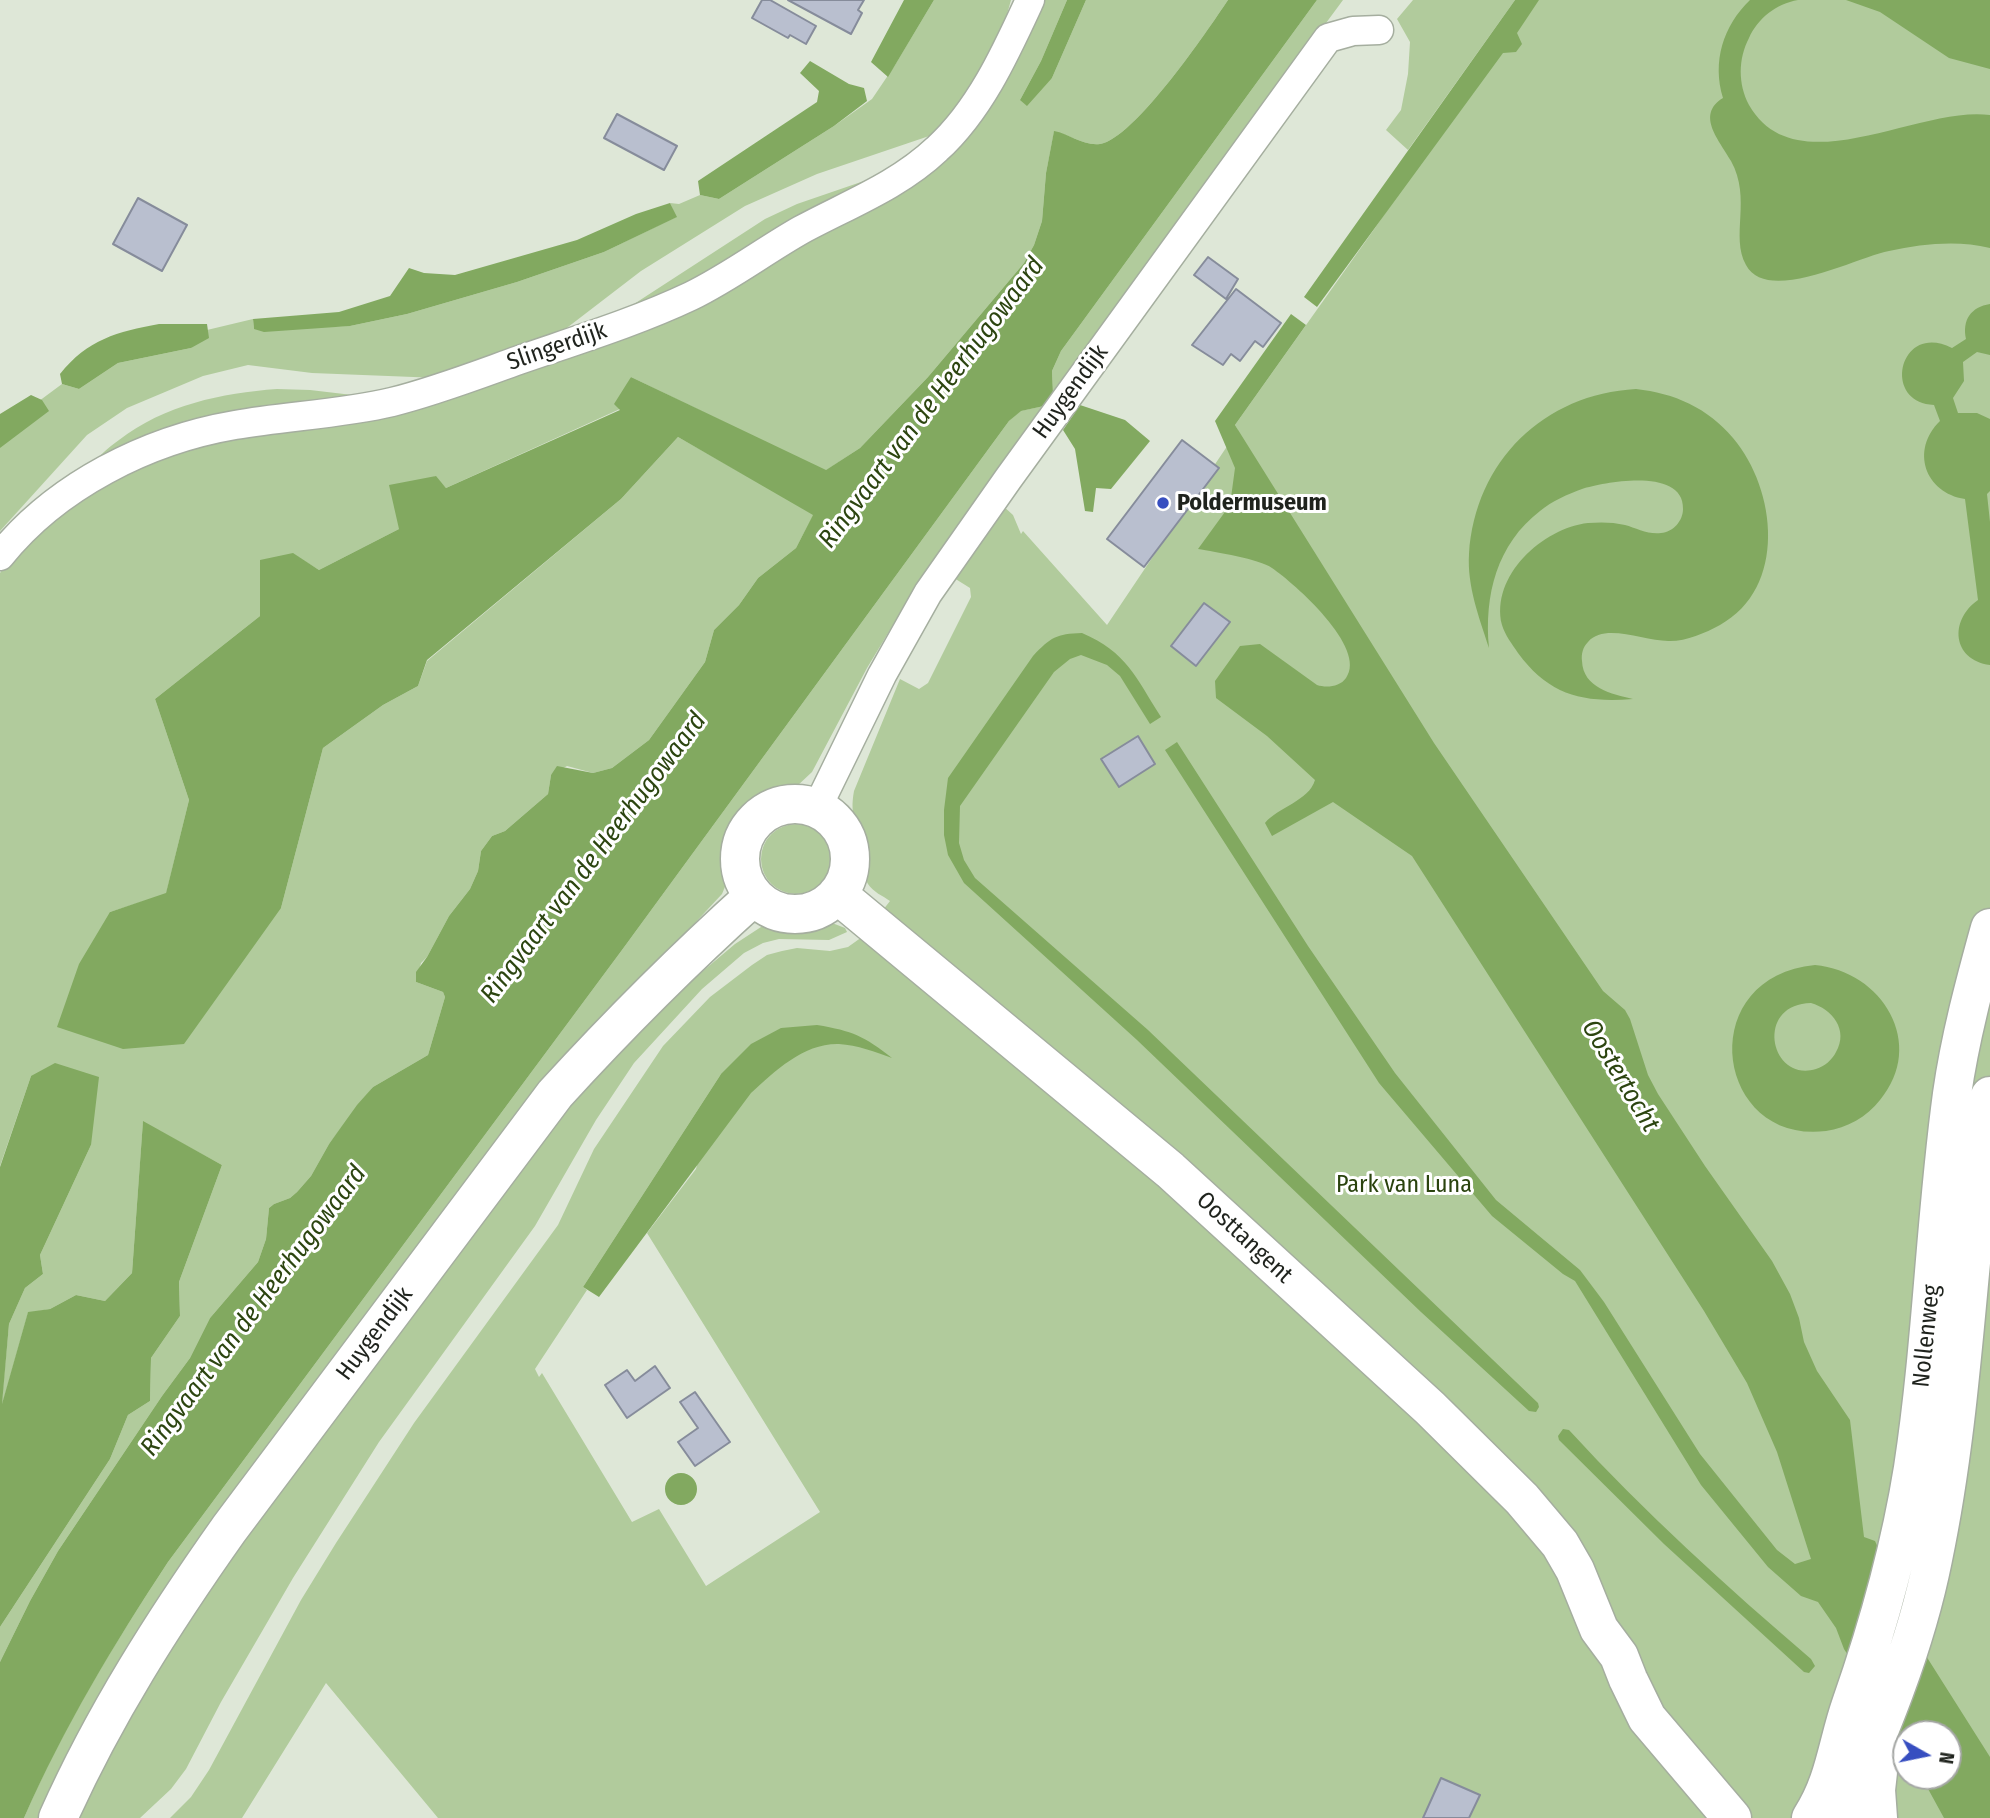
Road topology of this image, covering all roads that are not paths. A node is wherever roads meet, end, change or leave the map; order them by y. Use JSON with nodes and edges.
{"nodes":[{"id":1,"x":1030,"y":0,"type":"edge"},
{"id":2,"x":1379,"y":30,"type":"dead end"},
{"id":3,"x":0,"y":556,"type":"edge"},
{"id":4,"x":817,"y":808,"type":"junction"},
{"id":5,"x":837,"y":894,"type":"junction"},
{"id":6,"x":754,"y":896,"type":"junction"},
{"id":7,"x":1990,"y":928,"type":"edge"},
{"id":8,"x":1990,"y":1096,"type":"edge"},
{"id":9,"x":1600,"y":1629,"type":"junction"},
{"id":10,"x":1884,"y":1723,"type":"junction"},
{"id":11,"x":1839,"y":1737,"type":"junction"},
{"id":12,"x":58,"y":1818,"type":"edge"},
{"id":13,"x":1697,"y":1818,"type":"edge"},
{"id":14,"x":1732,"y":1818,"type":"edge"},
{"id":15,"x":1791,"y":1818,"type":"edge"},
{"id":16,"x":1811,"y":1818,"type":"edge"},
{"id":17,"x":1842,"y":1818,"type":"edge"},
{"id":18,"x":1878,"y":1818,"type":"edge"}],
"edges":[{"from":1,"to":3,"type":"street","name":"Slingerdijk"},
{"from":2,"to":4,"type":"street","name":"Huygendijk"},
{"from":4,"to":5,"type":"main road"},
{"from":4,"to":6,"type":"main road"},
{"from":5,"to":6,"type":"main road"},
{"from":5,"to":9,"type":"main road","name":"Oosttangent"},
{"from":6,"to":12,"type":"main road","name":"Huygendijk"},
{"from":7,"to":11,"type":"main road","name":"Nollenweg"},
{"from":8,"to":10,"type":"main road","name":"Nollenweg"},
{"from":9,"to":13,"type":"main road","name":"Oosttangent"},
{"from":9,"to":14,"type":"main road","name":"Oosttangent"},
{"from":10,"to":17,"type":"main road","name":"Nollenweg"},
{"from":10,"to":18,"type":"main road"},
{"from":11,"to":15,"type":"main road","name":"Nollenweg"},
{"from":11,"to":16,"type":"main road","name":"Nollenweg"}]}
